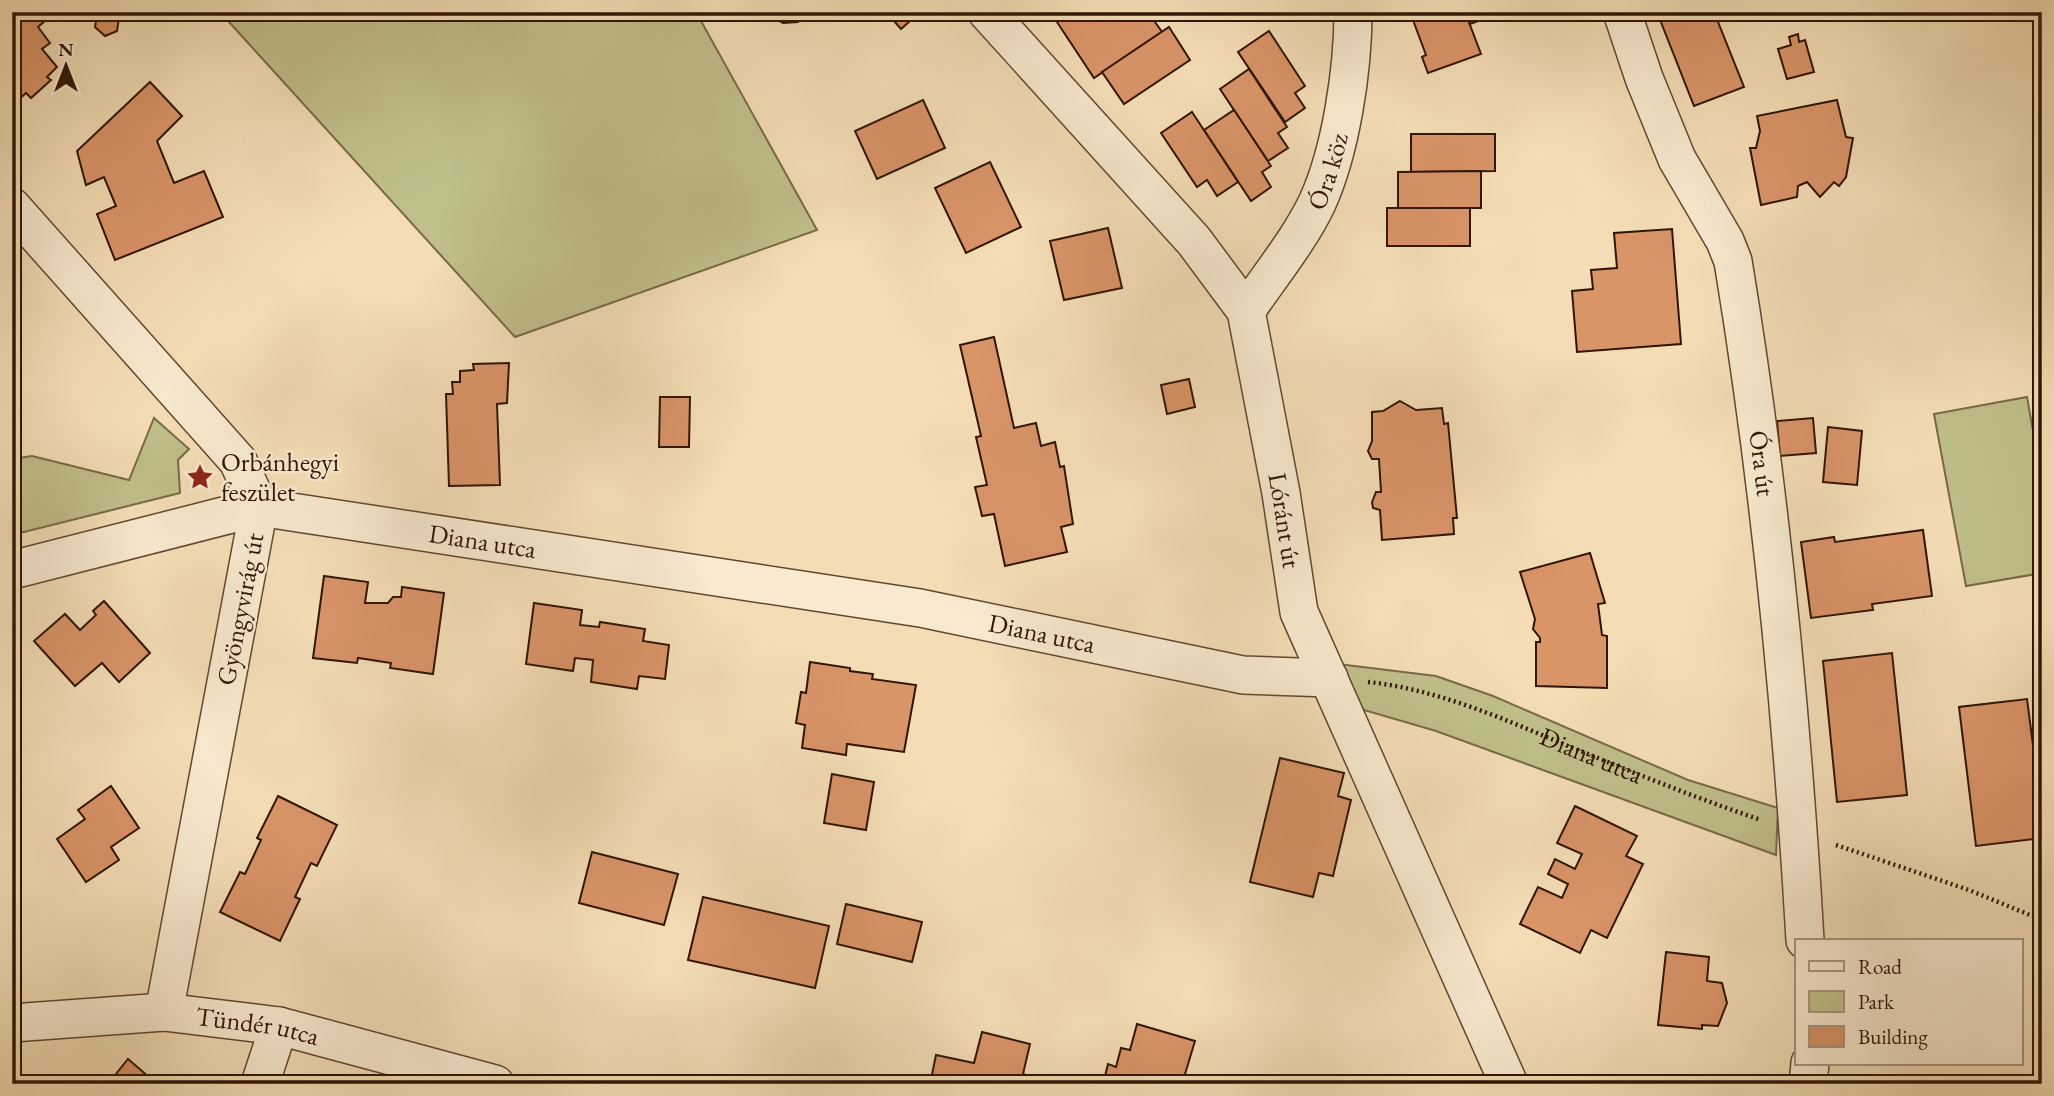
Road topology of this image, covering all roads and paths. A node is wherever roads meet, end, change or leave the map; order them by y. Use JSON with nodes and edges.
{"nodes":[{"id":1,"x":987,"y":12,"type":"edge"},
{"id":2,"x":1353,"y":12,"type":"edge"},
{"id":3,"x":1622,"y":12,"type":"edge"},
{"id":4,"x":12,"y":207,"type":"edge"},
{"id":5,"x":1246,"y":311,"type":"junction"},
{"id":6,"x":259,"y":507,"type":"junction"},
{"id":7,"x":12,"y":570,"type":"edge"},
{"id":8,"x":1329,"y":678,"type":"junction"},
{"id":9,"x":1799,"y":833,"type":"junction"},
{"id":10,"x":2042,"y":920,"type":"edge"},
{"id":11,"x":1805,"y":939,"type":"edge"},
{"id":12,"x":163,"y":1013,"type":"junction"},
{"id":13,"x":12,"y":1023,"type":"edge"},
{"id":14,"x":279,"y":1026,"type":"junction"},
{"id":15,"x":1810,"y":1064,"type":"edge"},
{"id":16,"x":260,"y":1084,"type":"edge"},
{"id":17,"x":495,"y":1084,"type":"edge"},
{"id":18,"x":1509,"y":1084,"type":"edge"},
{"id":19,"x":1808,"y":1084,"type":"edge"}],
"edges":[{"from":1,"to":5,"type":"street","name":"Lóránt út"},
{"from":2,"to":5,"type":"street","name":"Óra köz"},
{"from":3,"to":9,"type":"street","name":"Óra út"},
{"from":4,"to":6,"type":"street","name":"Gyöngyvirág út"},
{"from":5,"to":8,"type":"street","name":"Lóránt út"},
{"from":6,"to":7,"type":"street","name":"Diana utca"},
{"from":6,"to":8,"type":"street","name":"Diana utca"},
{"from":6,"to":12,"type":"street","name":"Gyöngyvirág út"},
{"from":8,"to":9,"type":"path","name":"Diana utca"},
{"from":8,"to":18,"type":"street","name":"Lóránt út"},
{"from":9,"to":10,"type":"path","name":"Diana utca"},
{"from":9,"to":11,"type":"street","name":"Óra út"},
{"from":12,"to":13,"type":"street","name":"Tündér utca"},
{"from":12,"to":14,"type":"street","name":"Tündér utca"},
{"from":14,"to":16,"type":"street"},
{"from":14,"to":17,"type":"street","name":"Tündér utca"},
{"from":15,"to":19,"type":"street"}]}
